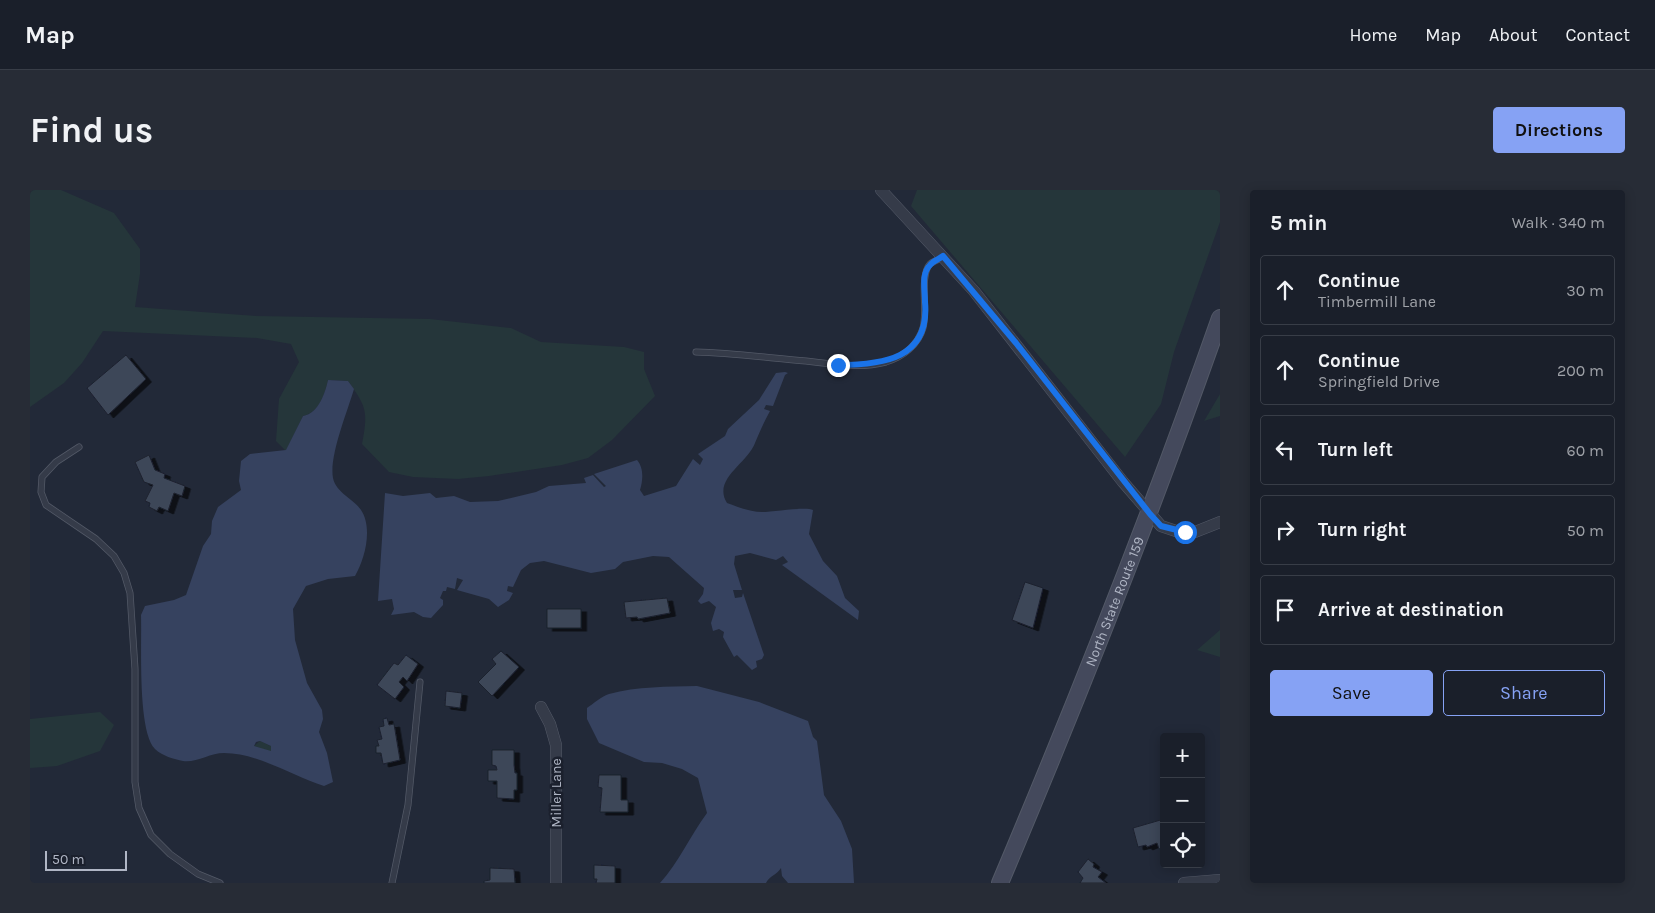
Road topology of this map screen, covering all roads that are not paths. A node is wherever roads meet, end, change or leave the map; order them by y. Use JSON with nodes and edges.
{"nodes":[{"id":1,"x":881,"y":190,"type":"edge"},
{"id":2,"x":943,"y":256,"type":"junction"},
{"id":3,"x":1220,"y":318,"type":"edge"},
{"id":4,"x":696,"y":352,"type":"dead end"},
{"id":5,"x":79,"y":447,"type":"dead end"},
{"id":6,"x":1150,"y":514,"type":"junction"},
{"id":7,"x":1220,"y":522,"type":"edge"},
{"id":8,"x":420,"y":682,"type":"dead end"},
{"id":9,"x":541,"y":707,"type":"dead end"},
{"id":10,"x":1220,"y":880,"type":"edge"},
{"id":11,"x":220,"y":883,"type":"edge"},
{"id":12,"x":392,"y":883,"type":"edge"},
{"id":13,"x":556,"y":883,"type":"edge"},
{"id":14,"x":1000,"y":883,"type":"edge"},
{"id":15,"x":1184,"y":883,"type":"edge"}],
"edges":[{"from":1,"to":2,"type":"street"},
{"from":2,"to":4,"type":"lane"},
{"from":2,"to":6,"type":"street"},
{"from":3,"to":6,"type":"main road","name":"North State Route 159"},
{"from":5,"to":11,"type":"lane"},
{"from":6,"to":7,"type":"street"},
{"from":6,"to":14,"type":"main road","name":"North State Route 159"},
{"from":8,"to":12,"type":"lane"},
{"from":9,"to":13,"type":"street","name":"Miller Lane"},
{"from":10,"to":15,"type":"street"}]}
